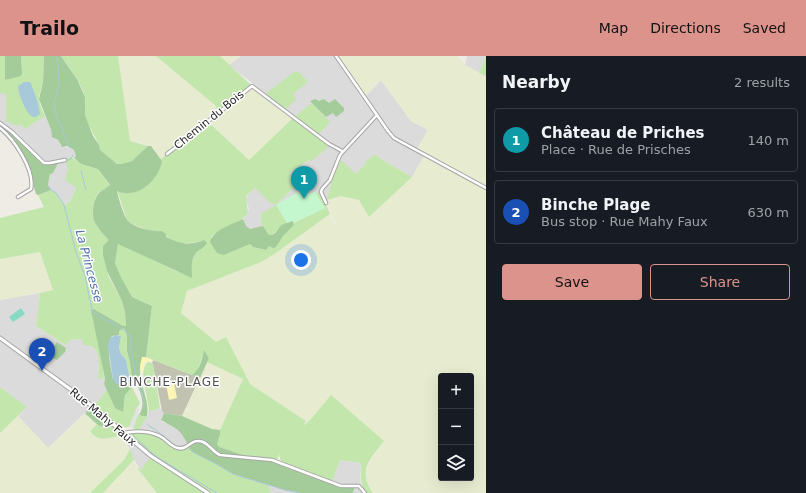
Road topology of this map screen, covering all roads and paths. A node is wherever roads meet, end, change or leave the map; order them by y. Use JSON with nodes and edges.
{"nodes":[{"id":1,"x":336,"y":56,"type":"edge"},
{"id":2,"x":377,"y":115,"type":"junction"},
{"id":3,"x":0,"y":123,"type":"edge"},
{"id":4,"x":0,"y":128,"type":"edge"},
{"id":5,"x":342,"y":151,"type":"junction"},
{"id":6,"x":167,"y":154,"type":"dead end"},
{"id":7,"x":65,"y":160,"type":"dead end"},
{"id":8,"x":486,"y":188,"type":"edge"},
{"id":9,"x":18,"y":197,"type":"dead end"},
{"id":10,"x":326,"y":203,"type":"dead end"},
{"id":11,"x":0,"y":338,"type":"edge"},
{"id":12,"x":124,"y":433,"type":"junction"},
{"id":13,"x":208,"y":493,"type":"edge"},
{"id":14,"x":365,"y":493,"type":"edge"}],
"edges":[{"from":1,"to":2,"type":"street"},
{"from":2,"to":5,"type":"street"},
{"from":2,"to":8,"type":"street"},
{"from":3,"to":7,"type":"street"},
{"from":4,"to":9,"type":"street"},
{"from":5,"to":6,"type":"street","name":"Chemin du Bois"},
{"from":5,"to":10,"type":"street"},
{"from":11,"to":12,"type":"street","name":"Rue Mahy Faux"},
{"from":12,"to":13,"type":"street","name":"Rue Mahy Faux"},
{"from":12,"to":14,"type":"street"}]}
